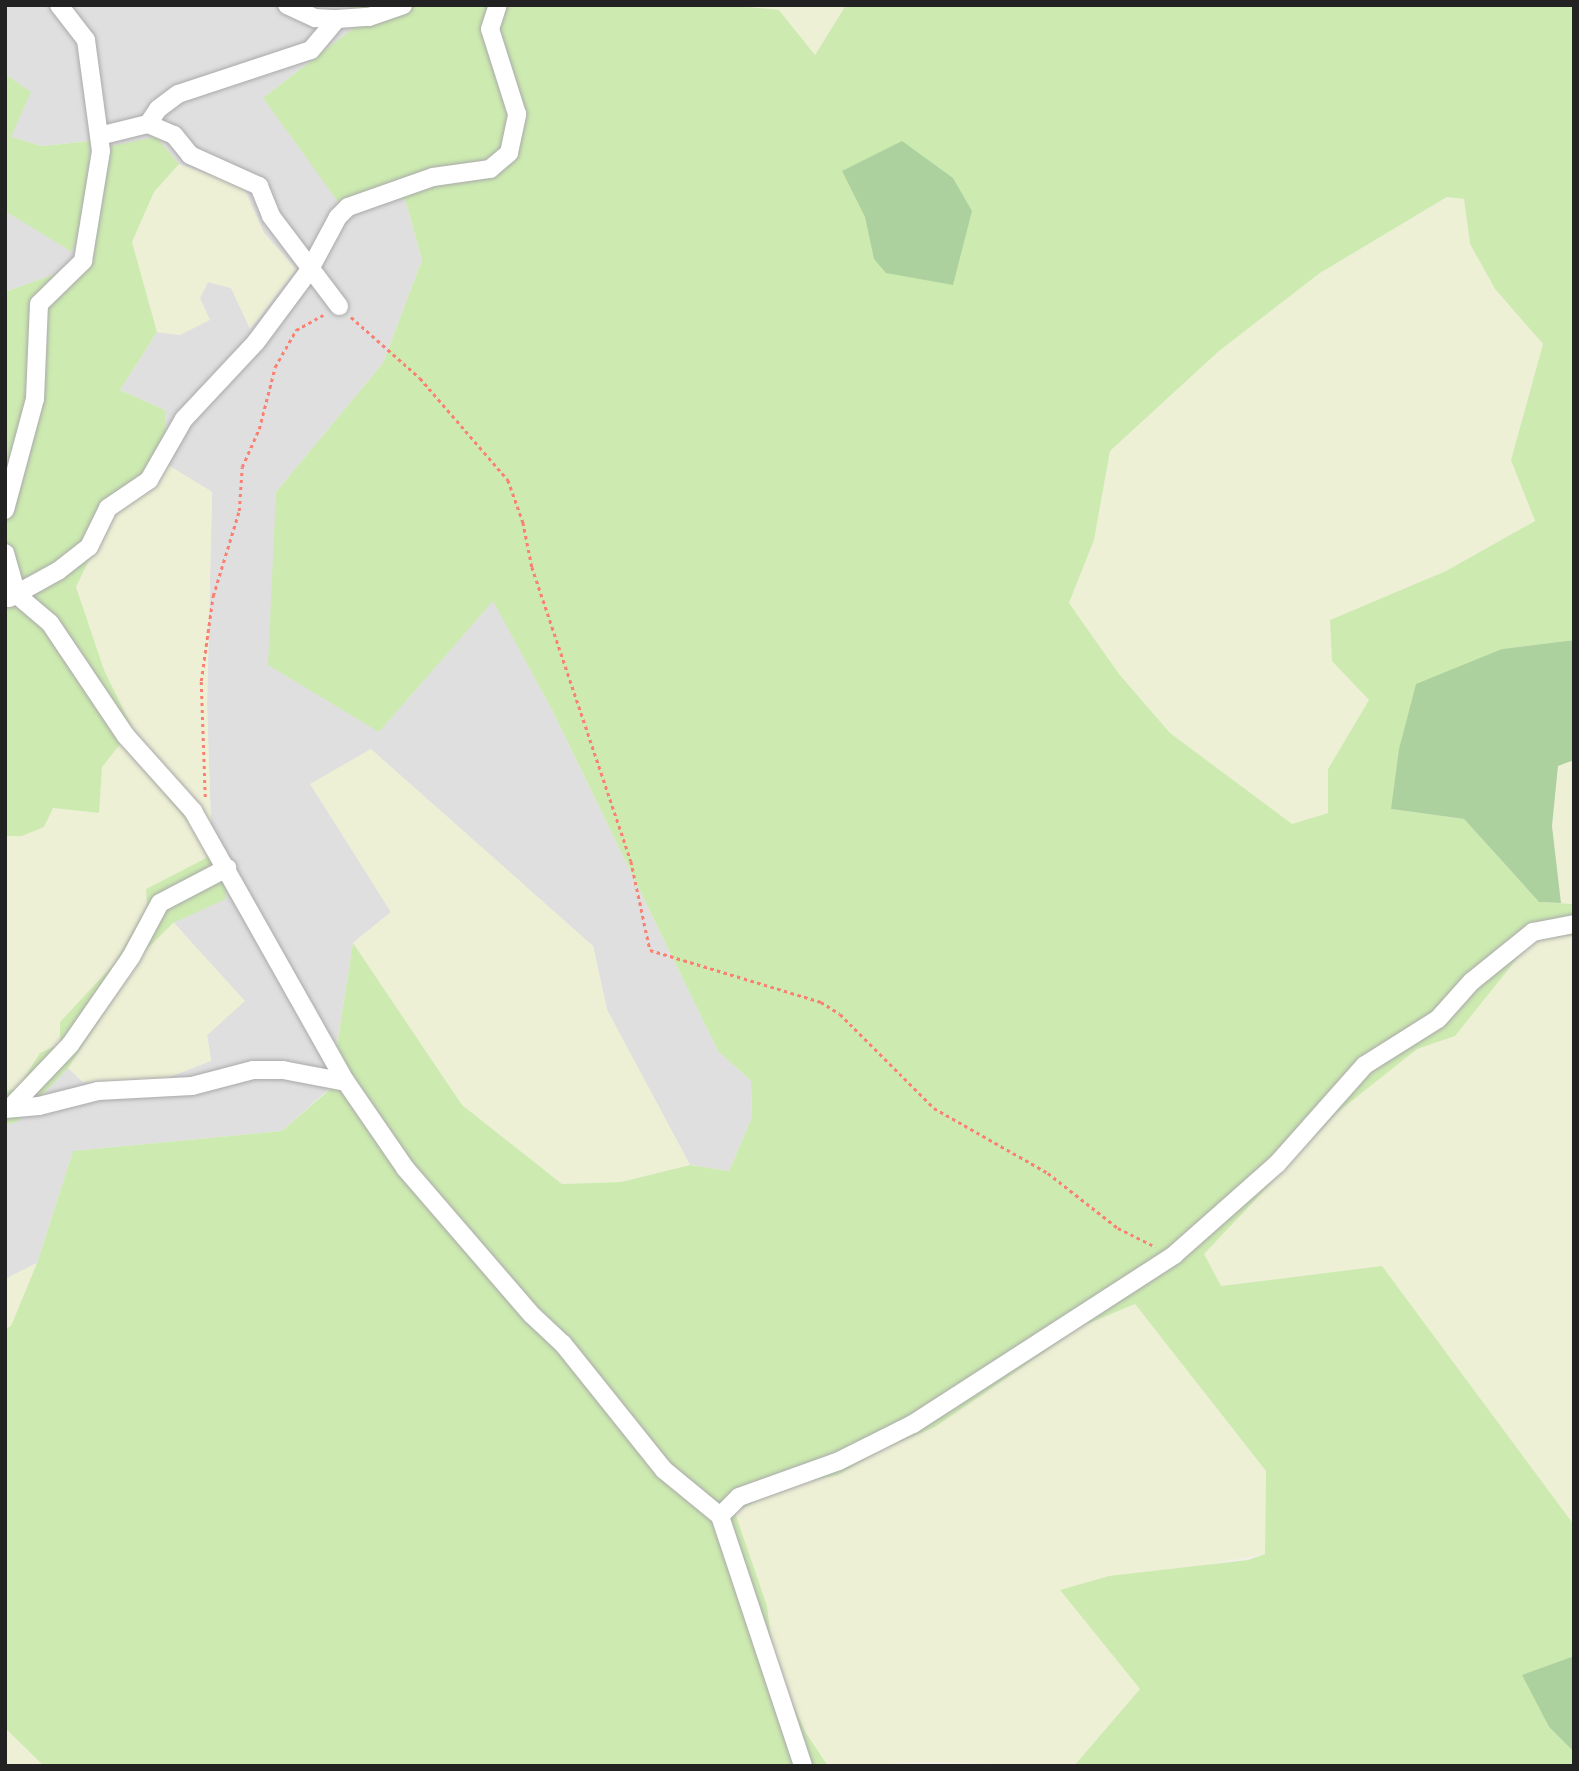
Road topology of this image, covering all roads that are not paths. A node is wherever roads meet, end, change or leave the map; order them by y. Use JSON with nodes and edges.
{"nodes":[{"id":1,"x":59,"y":5,"type":"edge"},
{"id":2,"x":288,"y":5,"type":"edge"},
{"id":3,"x":403,"y":5,"type":"edge"},
{"id":4,"x":498,"y":5,"type":"edge"},
{"id":5,"x":337,"y":19,"type":"junction"},
{"id":6,"x":148,"y":124,"type":"junction"},
{"id":7,"x":99,"y":136,"type":"junction"},
{"id":8,"x":309,"y":271,"type":"junction"},
{"id":9,"x":339,"y":306,"type":"road end"},
{"id":10,"x":5,"y":510,"type":"edge"},
{"id":11,"x":5,"y":553,"type":"edge"},
{"id":12,"x":9,"y":596,"type":"edge"},
{"id":13,"x":227,"y":868,"type":"junction"},
{"id":14,"x":1574,"y":924,"type":"edge"},
{"id":15,"x":346,"y":1082,"type":"junction"},
{"id":16,"x":8,"y":1108,"type":"edge"},
{"id":17,"x":720,"y":1516,"type":"junction"},
{"id":18,"x":803,"y":1766,"type":"edge"}],
"edges":[{"from":1,"to":7,"type":"street"},
{"from":2,"to":5,"type":"street"},
{"from":3,"to":5,"type":"street"},
{"from":4,"to":8,"type":"street"},
{"from":5,"to":6,"type":"street"},
{"from":6,"to":7,"type":"street"},
{"from":6,"to":8,"type":"street"},
{"from":7,"to":10,"type":"street"},
{"from":8,"to":9,"type":"street"},
{"from":8,"to":12,"type":"street"},
{"from":11,"to":12,"type":"street"},
{"from":12,"to":13,"type":"street"},
{"from":13,"to":15,"type":"street"},
{"from":13,"to":16,"type":"street"},
{"from":14,"to":17,"type":"street"},
{"from":15,"to":16,"type":"street"},
{"from":15,"to":17,"type":"street"},
{"from":17,"to":18,"type":"street"}]}
